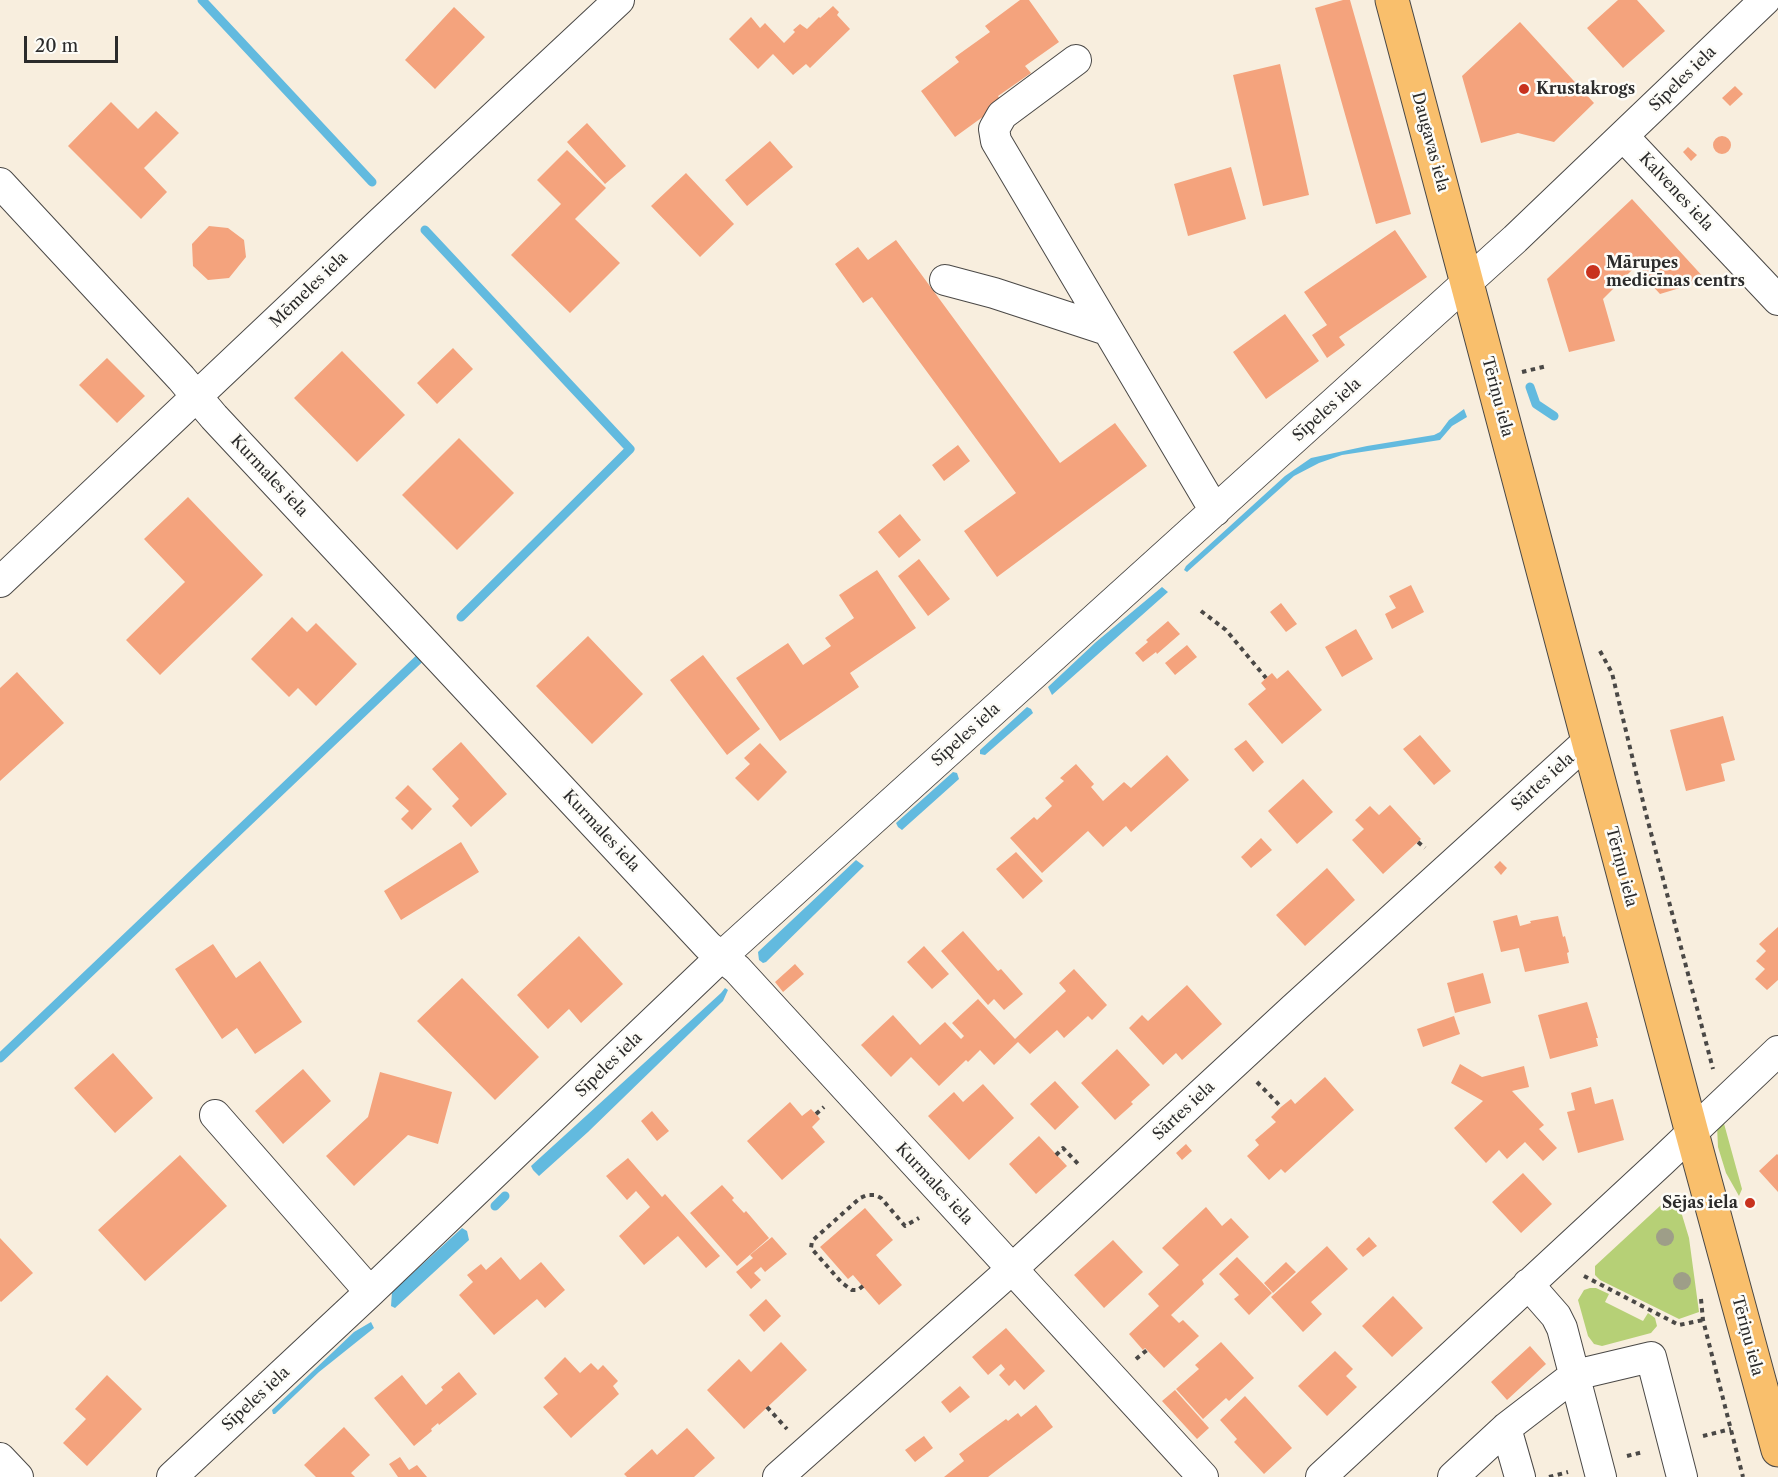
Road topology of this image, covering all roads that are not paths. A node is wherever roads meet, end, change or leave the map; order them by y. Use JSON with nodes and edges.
{"nodes":[{"id":1,"x":1392,"y":0,"type":"edge"},
{"id":2,"x":1765,"y":0,"type":"edge"},
{"id":3,"x":600,"y":6,"type":"edge"},
{"id":4,"x":1076,"y":60,"type":"dead end"},
{"id":5,"x":1623,"y":136,"type":"junction"},
{"id":6,"x":0,"y":183,"type":"edge"},
{"id":7,"x":945,"y":280,"type":"dead end"},
{"id":8,"x":1467,"y":283,"type":"junction"},
{"id":9,"x":1778,"y":300,"type":"edge"},
{"id":10,"x":1107,"y":330,"type":"junction"},
{"id":11,"x":197,"y":397,"type":"junction"},
{"id":12,"x":1215,"y":511,"type":"junction"},
{"id":13,"x":0,"y":582,"type":"edge"},
{"id":14,"x":1588,"y":741,"type":"junction"},
{"id":15,"x":722,"y":956,"type":"junction"},
{"id":16,"x":1778,"y":1051,"type":"edge"},
{"id":17,"x":215,"y":1115,"type":"dead end"},
{"id":18,"x":1692,"y":1133,"type":"junction"},
{"id":19,"x":1012,"y":1269,"type":"junction"},
{"id":20,"x":1528,"y":1284,"type":"junction"},
{"id":21,"x":370,"y":1292,"type":"junction"},
{"id":22,"x":1575,"y":1375,"type":"junction"},
{"id":23,"x":1506,"y":1428,"type":"junction"},
{"id":24,"x":1778,"y":1450,"type":"edge"},
{"id":25,"x":0,"y":1458,"type":"edge"},
{"id":26,"x":1599,"y":1470,"type":"edge"},
{"id":27,"x":18,"y":1477,"type":"edge"},
{"id":28,"x":172,"y":1477,"type":"edge"},
{"id":29,"x":778,"y":1477,"type":"edge"},
{"id":30,"x":1203,"y":1477,"type":"edge"},
{"id":31,"x":1321,"y":1477,"type":"edge"},
{"id":32,"x":1453,"y":1477,"type":"edge"},
{"id":33,"x":1520,"y":1477,"type":"edge"},
{"id":34,"x":1682,"y":1477,"type":"edge"}],
"edges":[{"from":1,"to":8,"type":"main road","name":"Daugavas iela"},
{"from":2,"to":5,"type":"street","name":"Sīpeles iela"},
{"from":3,"to":11,"type":"street","name":"Mēmeles iela"},
{"from":4,"to":10,"type":"street"},
{"from":5,"to":8,"type":"street","name":"Sīpeles iela"},
{"from":5,"to":9,"type":"street","name":"Kalvenes iela"},
{"from":6,"to":11,"type":"street","name":"Kurmales iela"},
{"from":7,"to":10,"type":"street"},
{"from":8,"to":12,"type":"street","name":"Sīpeles iela"},
{"from":8,"to":14,"type":"main road","name":"Tēriņu iela"},
{"from":10,"to":12,"type":"street"},
{"from":11,"to":13,"type":"street","name":"Mēmeles iela"},
{"from":11,"to":15,"type":"street","name":"Kurmales iela"},
{"from":12,"to":15,"type":"street","name":"Sīpeles iela"},
{"from":14,"to":18,"type":"main road","name":"Tēriņu iela"},
{"from":14,"to":19,"type":"street","name":"Sārtes iela"},
{"from":15,"to":19,"type":"street","name":"Kurmales iela"},
{"from":15,"to":21,"type":"street","name":"Sīpeles iela"},
{"from":16,"to":18,"type":"street"},
{"from":17,"to":21,"type":"street"},
{"from":18,"to":20,"type":"street"},
{"from":18,"to":24,"type":"main road","name":"Tēriņu iela"},
{"from":19,"to":29,"type":"street","name":"Sārtes iela"},
{"from":19,"to":30,"type":"street","name":"Kurmales iela"},
{"from":20,"to":22,"type":"street"},
{"from":20,"to":31,"type":"street"},
{"from":21,"to":28,"type":"street","name":"Sīpeles iela"},
{"from":22,"to":23,"type":"street"},
{"from":22,"to":26,"type":"street"},
{"from":22,"to":34,"type":"street"},
{"from":23,"to":32,"type":"street"},
{"from":23,"to":33,"type":"street"},
{"from":25,"to":27,"type":"street"}]}
